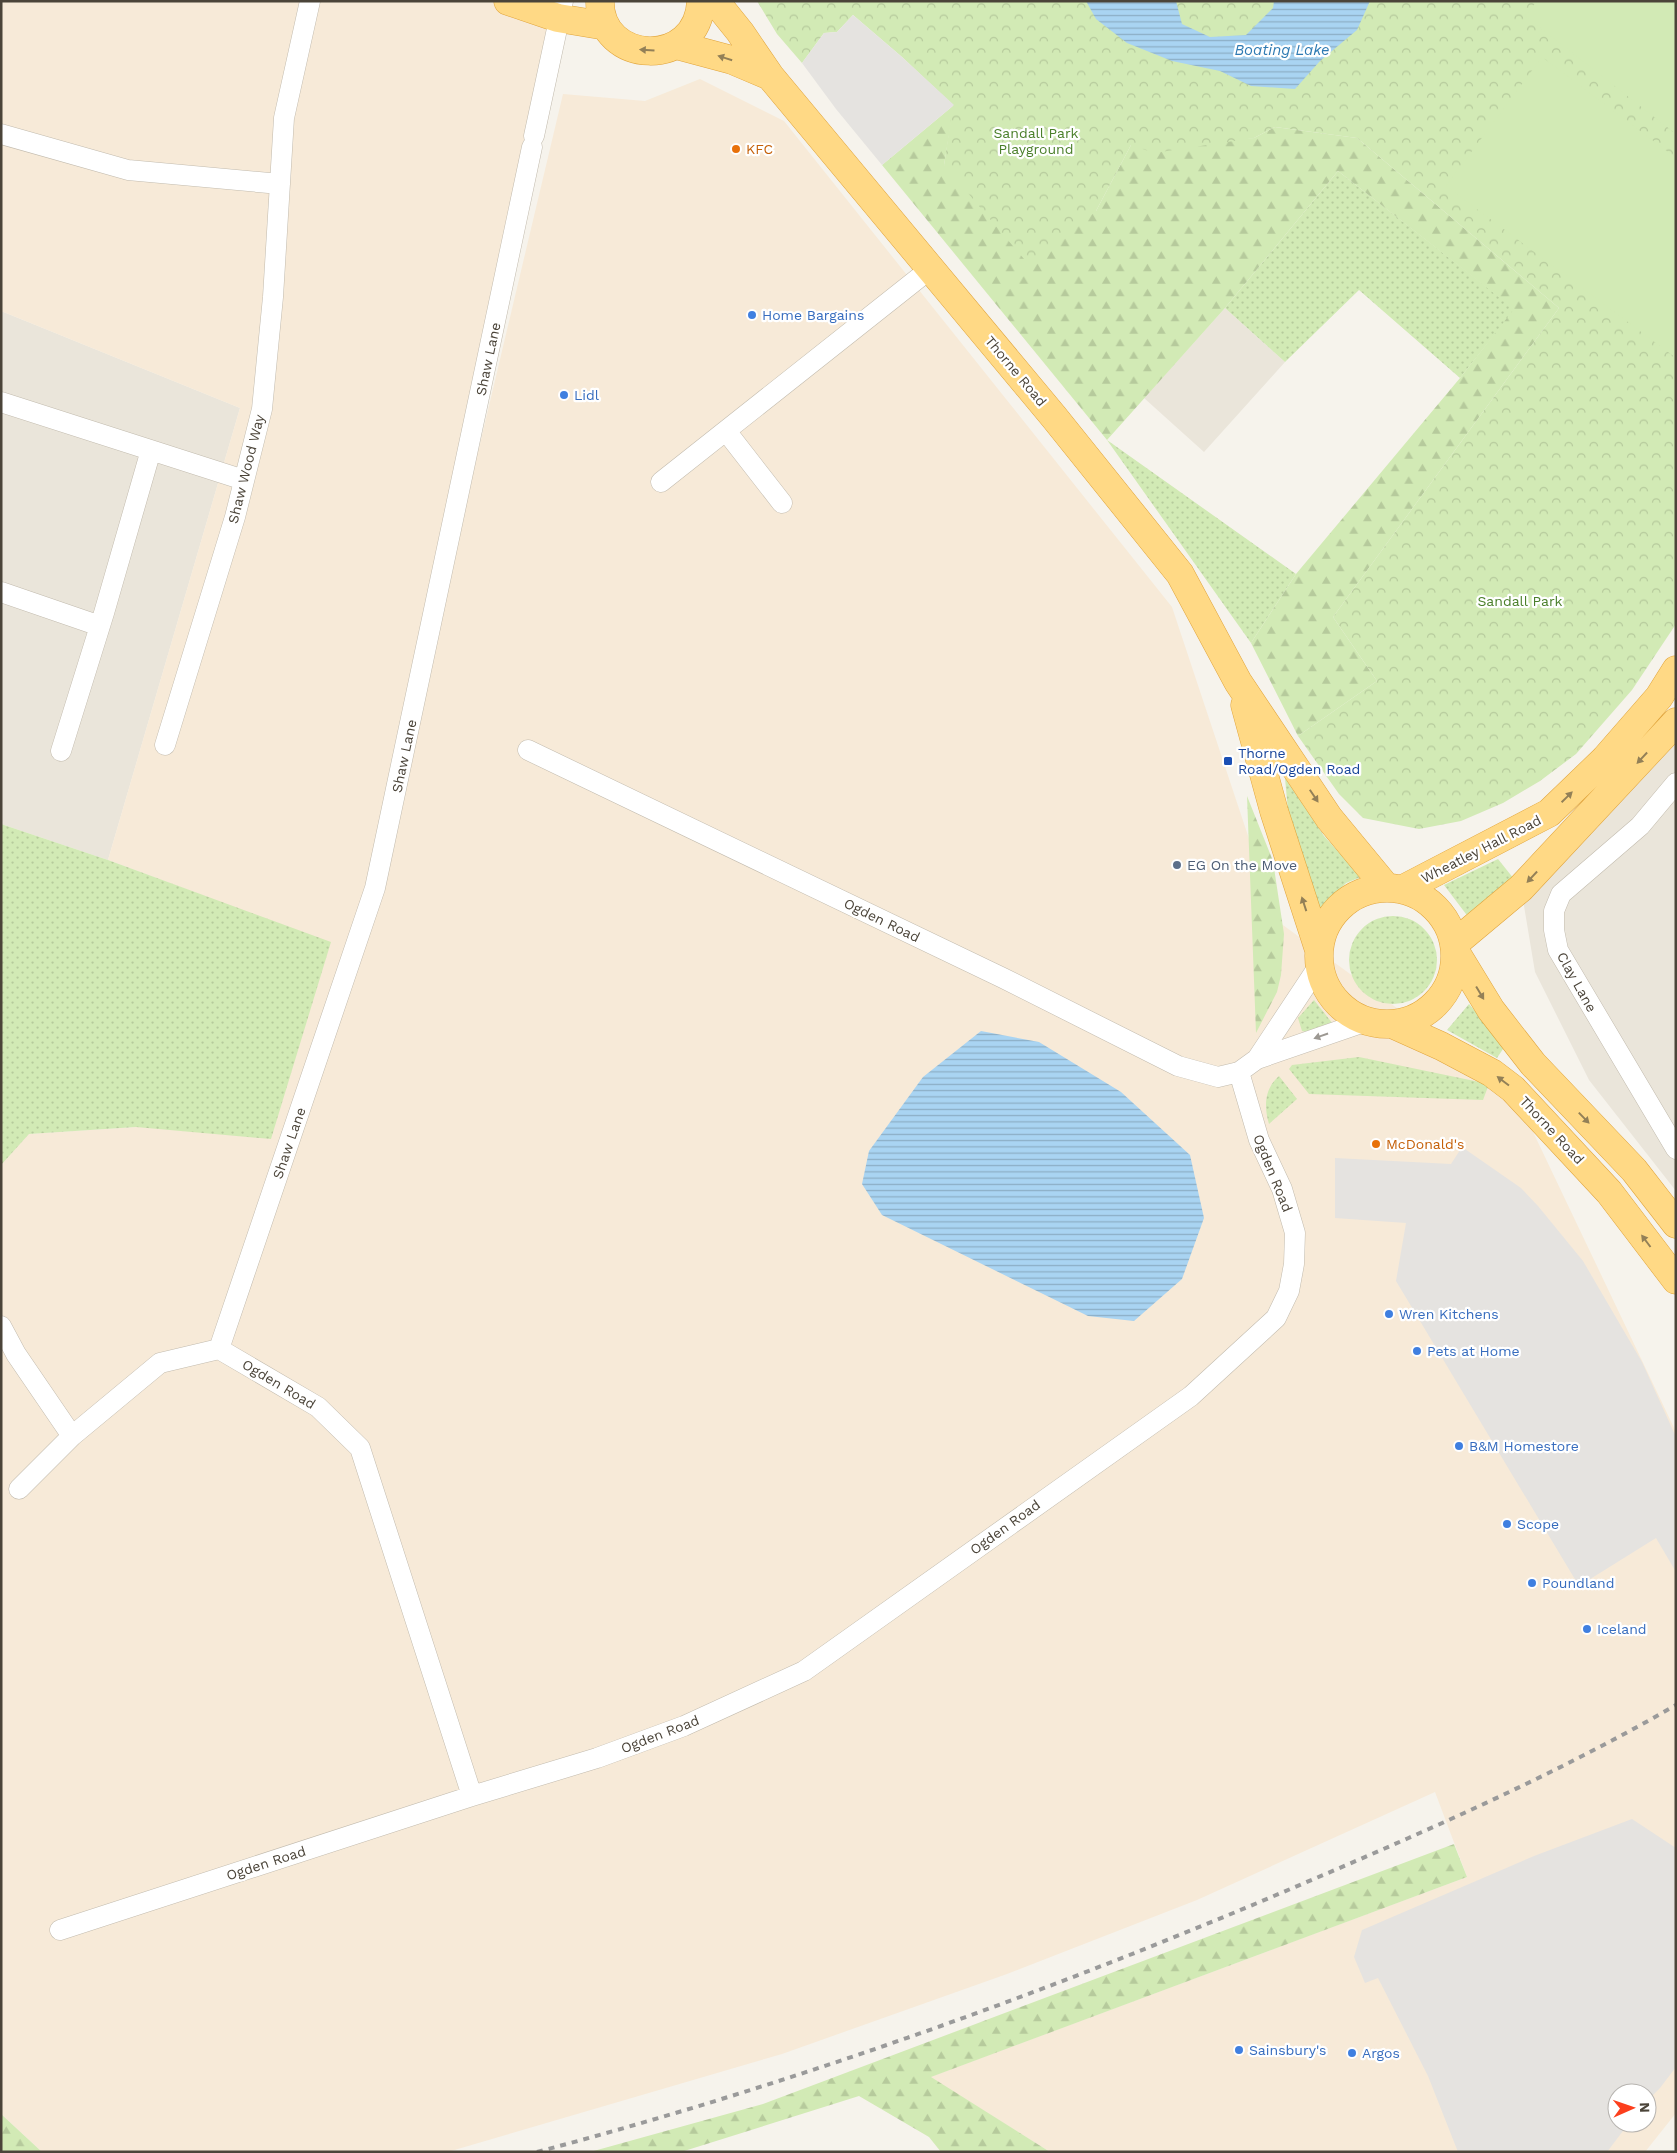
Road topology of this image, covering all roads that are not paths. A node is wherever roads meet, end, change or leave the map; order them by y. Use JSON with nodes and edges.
{"nodes":[{"id":1,"x":310,"y":1,"type":"edge"},
{"id":2,"x":508,"y":1,"type":"edge"},
{"id":3,"x":701,"y":1,"type":"edge"},
{"id":4,"x":715,"y":1,"type":"edge"},
{"id":5,"x":560,"y":10,"type":"edge"},
{"id":6,"x":603,"y":14,"type":"edge"},
{"id":7,"x":676,"y":45,"type":"junction"},
{"id":8,"x":770,"y":76,"type":"junction"},
{"id":9,"x":1,"y":134,"type":"edge"},
{"id":10,"x":280,"y":184,"type":"junction"},
{"id":11,"x":930,"y":269,"type":"junction"},
{"id":12,"x":1,"y":402,"type":"edge"},
{"id":13,"x":726,"y":431,"type":"junction"},
{"id":14,"x":151,"y":450,"type":"junction"},
{"id":15,"x":244,"y":480,"type":"junction"},
{"id":16,"x":660,"y":482,"type":"dead end"},
{"id":17,"x":782,"y":503,"type":"dead end"},
{"id":18,"x":1,"y":592,"type":"edge"},
{"id":19,"x":100,"y":626,"type":"junction"},
{"id":20,"x":1676,"y":670,"type":"edge"},
{"id":21,"x":1238,"y":682,"type":"junction"},
{"id":22,"x":1676,"y":722,"type":"edge"},
{"id":23,"x":165,"y":745,"type":"dead end"},
{"id":24,"x":528,"y":750,"type":"dead end"},
{"id":25,"x":61,"y":751,"type":"dead end"},
{"id":26,"x":1676,"y":783,"type":"edge"},
{"id":27,"x":1395,"y":888,"type":"junction"},
{"id":28,"x":1455,"y":948,"type":"junction"},
{"id":29,"x":1319,"y":957,"type":"junction"},
{"id":30,"x":1380,"y":1022,"type":"junction"},
{"id":31,"x":1256,"y":1059,"type":"junction"},
{"id":32,"x":1239,"y":1072,"type":"junction"},
{"id":33,"x":1676,"y":1149,"type":"edge"},
{"id":34,"x":1676,"y":1224,"type":"edge"},
{"id":35,"x":1676,"y":1280,"type":"edge"},
{"id":36,"x":1,"y":1326,"type":"edge"},
{"id":37,"x":219,"y":1349,"type":"junction"},
{"id":38,"x":72,"y":1436,"type":"junction"},
{"id":39,"x":18,"y":1489,"type":"dead end"},
{"id":40,"x":472,"y":1796,"type":"junction"},
{"id":41,"x":60,"y":1930,"type":"dead end"}],
"edges":[{"from":1,"to":10,"type":"street","name":"Shaw Wood Way"},
{"from":2,"to":5,"type":"highway"},
{"from":3,"to":7,"type":"highway"},
{"from":4,"to":8,"type":"highway","name":"Thorne Road"},
{"from":5,"to":6,"type":"highway"},
{"from":5,"to":37,"type":"street","name":"Shaw Lane"},
{"from":7,"to":6,"type":"highway","one_way":true},
{"from":8,"to":7,"type":"highway","name":"Thorne Road","one_way":true},
{"from":8,"to":11,"type":"highway","name":"Thorne Road"},
{"from":9,"to":10,"type":"street"},
{"from":10,"to":15,"type":"street","name":"Shaw Wood Way"},
{"from":11,"to":13,"type":"street"},
{"from":11,"to":21,"type":"highway","name":"Thorne Road"},
{"from":12,"to":14,"type":"street"},
{"from":13,"to":16,"type":"street"},
{"from":13,"to":17,"type":"street"},
{"from":14,"to":15,"type":"street"},
{"from":14,"to":19,"type":"street"},
{"from":15,"to":23,"type":"street","name":"Shaw Wood Way"},
{"from":18,"to":19,"type":"street"},
{"from":19,"to":25,"type":"street"},
{"from":27,"to":20,"type":"highway","name":"Wheatley Hall Road","one_way":true},
{"from":21,"to":27,"type":"highway","name":"Thorne Road","one_way":true},
{"from":29,"to":21,"type":"highway","name":"Thorne Road","one_way":true},
{"from":22,"to":28,"type":"highway","one_way":true},
{"from":24,"to":32,"type":"street","name":"Ogden Road"},
{"from":26,"to":33,"type":"street","name":"Clay Lane"},
{"from":27,"to":28,"type":"highway"},
{"from":27,"to":29,"type":"highway"},
{"from":28,"to":30,"type":"highway"},
{"from":28,"to":34,"type":"highway","one_way":true},
{"from":29,"to":30,"type":"highway"},
{"from":29,"to":31,"type":"street","name":"Ogden Road"},
{"from":30,"to":31,"type":"street","name":"Ogden Road","one_way":true},
{"from":35,"to":30,"type":"highway","name":"Thorne Road","one_way":true},
{"from":31,"to":32,"type":"street","name":"Ogden Road"},
{"from":32,"to":40,"type":"street","name":"Ogden Road"},
{"from":36,"to":38,"type":"street"},
{"from":37,"to":38,"type":"street"},
{"from":37,"to":40,"type":"street","name":"Ogden Road"},
{"from":38,"to":39,"type":"street"},
{"from":40,"to":41,"type":"street","name":"Ogden Road"}]}
